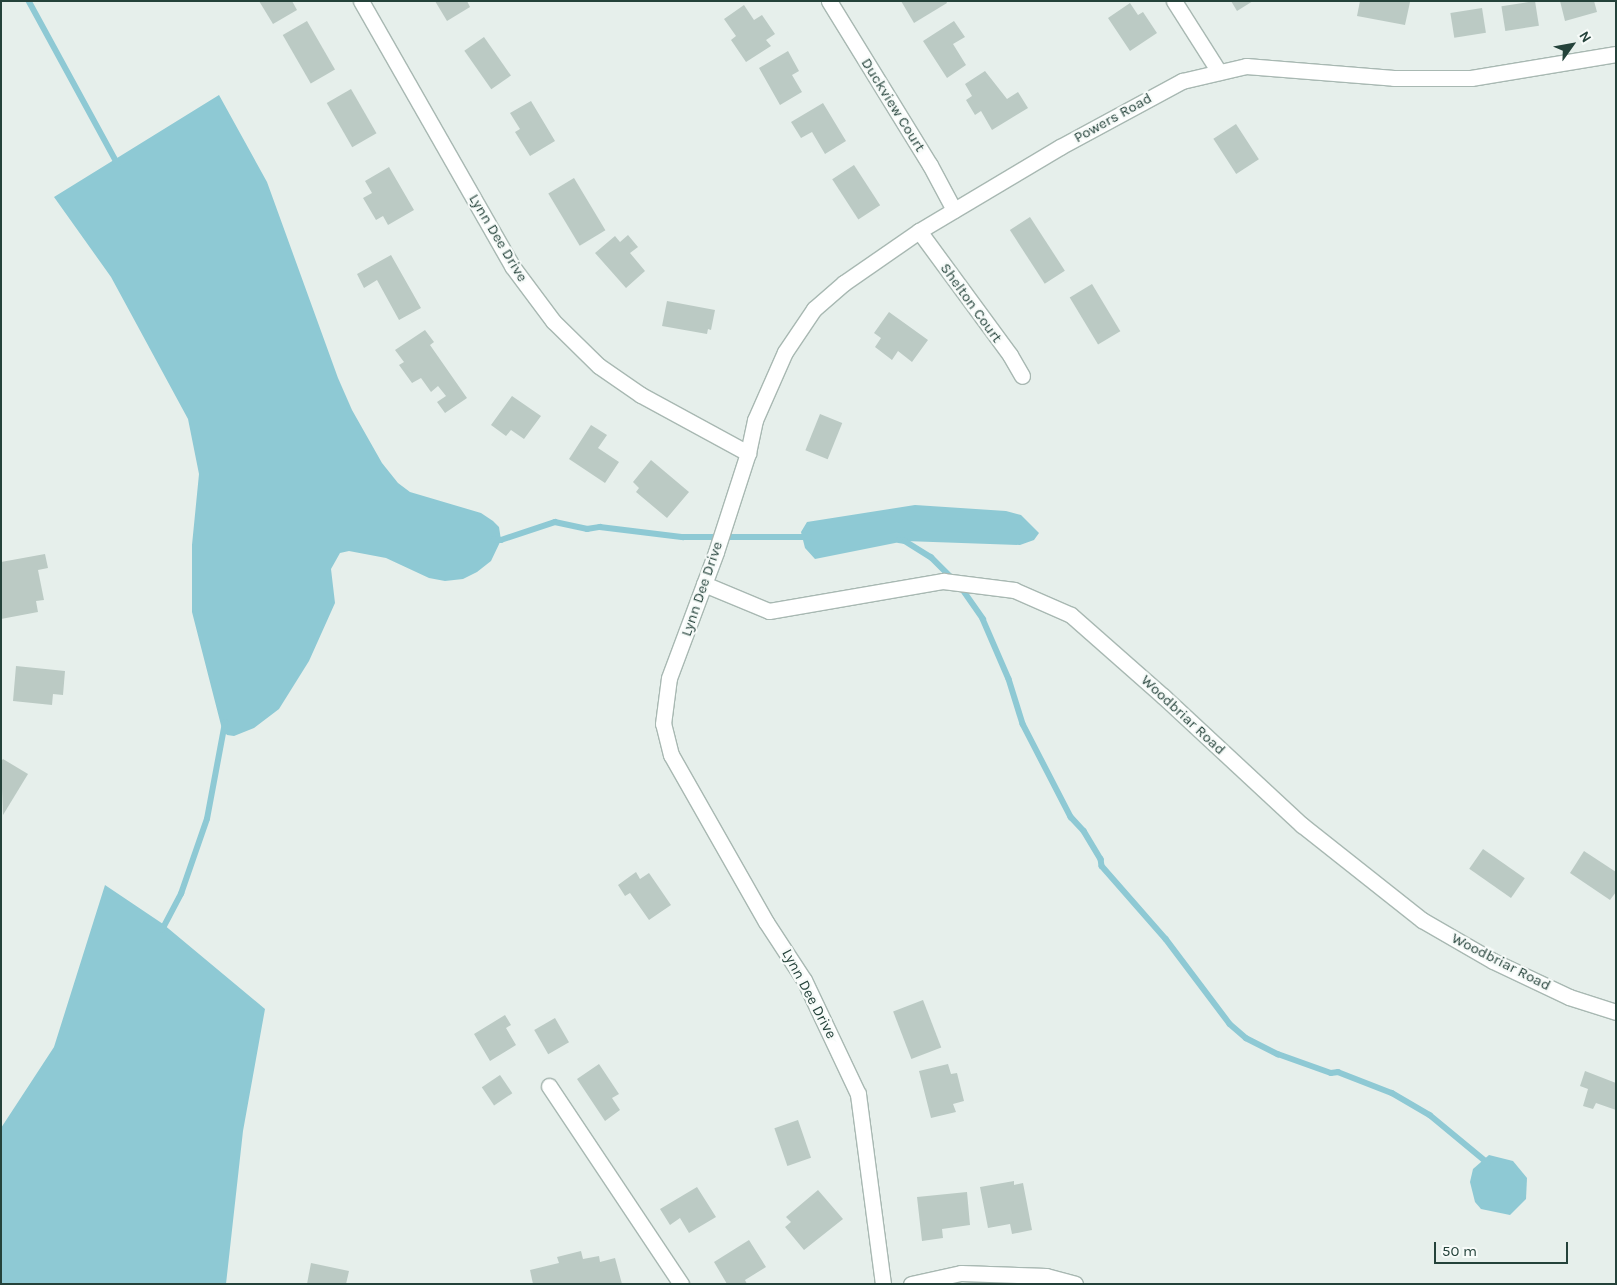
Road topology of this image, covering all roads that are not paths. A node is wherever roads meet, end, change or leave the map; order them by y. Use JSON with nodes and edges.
{"nodes":[{"id":1,"x":361,"y":1,"type":"edge"},
{"id":2,"x":829,"y":1,"type":"edge"},
{"id":3,"x":1174,"y":1,"type":"edge"},
{"id":4,"x":1616,"y":54,"type":"edge"},
{"id":5,"x":1219,"y":72,"type":"junction"},
{"id":6,"x":954,"y":210,"type":"junction"},
{"id":7,"x":919,"y":231,"type":"junction"},
{"id":8,"x":1022,"y":376,"type":"dead end"},
{"id":9,"x":748,"y":453,"type":"junction"},
{"id":10,"x":704,"y":584,"type":"junction"},
{"id":11,"x":1616,"y":1012,"type":"edge"},
{"id":12,"x":549,"y":1086,"type":"dead end"},
{"id":13,"x":681,"y":1284,"type":"edge"},
{"id":14,"x":883,"y":1284,"type":"edge"},
{"id":15,"x":911,"y":1284,"type":"edge"},
{"id":16,"x":1075,"y":1284,"type":"edge"}],
"edges":[{"from":1,"to":9,"type":"street","name":"Lynn Dee Drive"},
{"from":2,"to":6,"type":"street","name":"Duckview Court"},
{"from":3,"to":5,"type":"street"},
{"from":4,"to":5,"type":"street","name":"Powers Road"},
{"from":5,"to":6,"type":"street","name":"Powers Road"},
{"from":6,"to":7,"type":"street","name":"Powers Road"},
{"from":7,"to":8,"type":"street","name":"Shelton Court"},
{"from":7,"to":9,"type":"street","name":"Powers Road"},
{"from":9,"to":10,"type":"street","name":"Lynn Dee Drive"},
{"from":10,"to":11,"type":"street","name":"Woodbriar Road"},
{"from":10,"to":14,"type":"street","name":"Lynn Dee Drive"},
{"from":12,"to":13,"type":"street"},
{"from":15,"to":16,"type":"street"}]}
